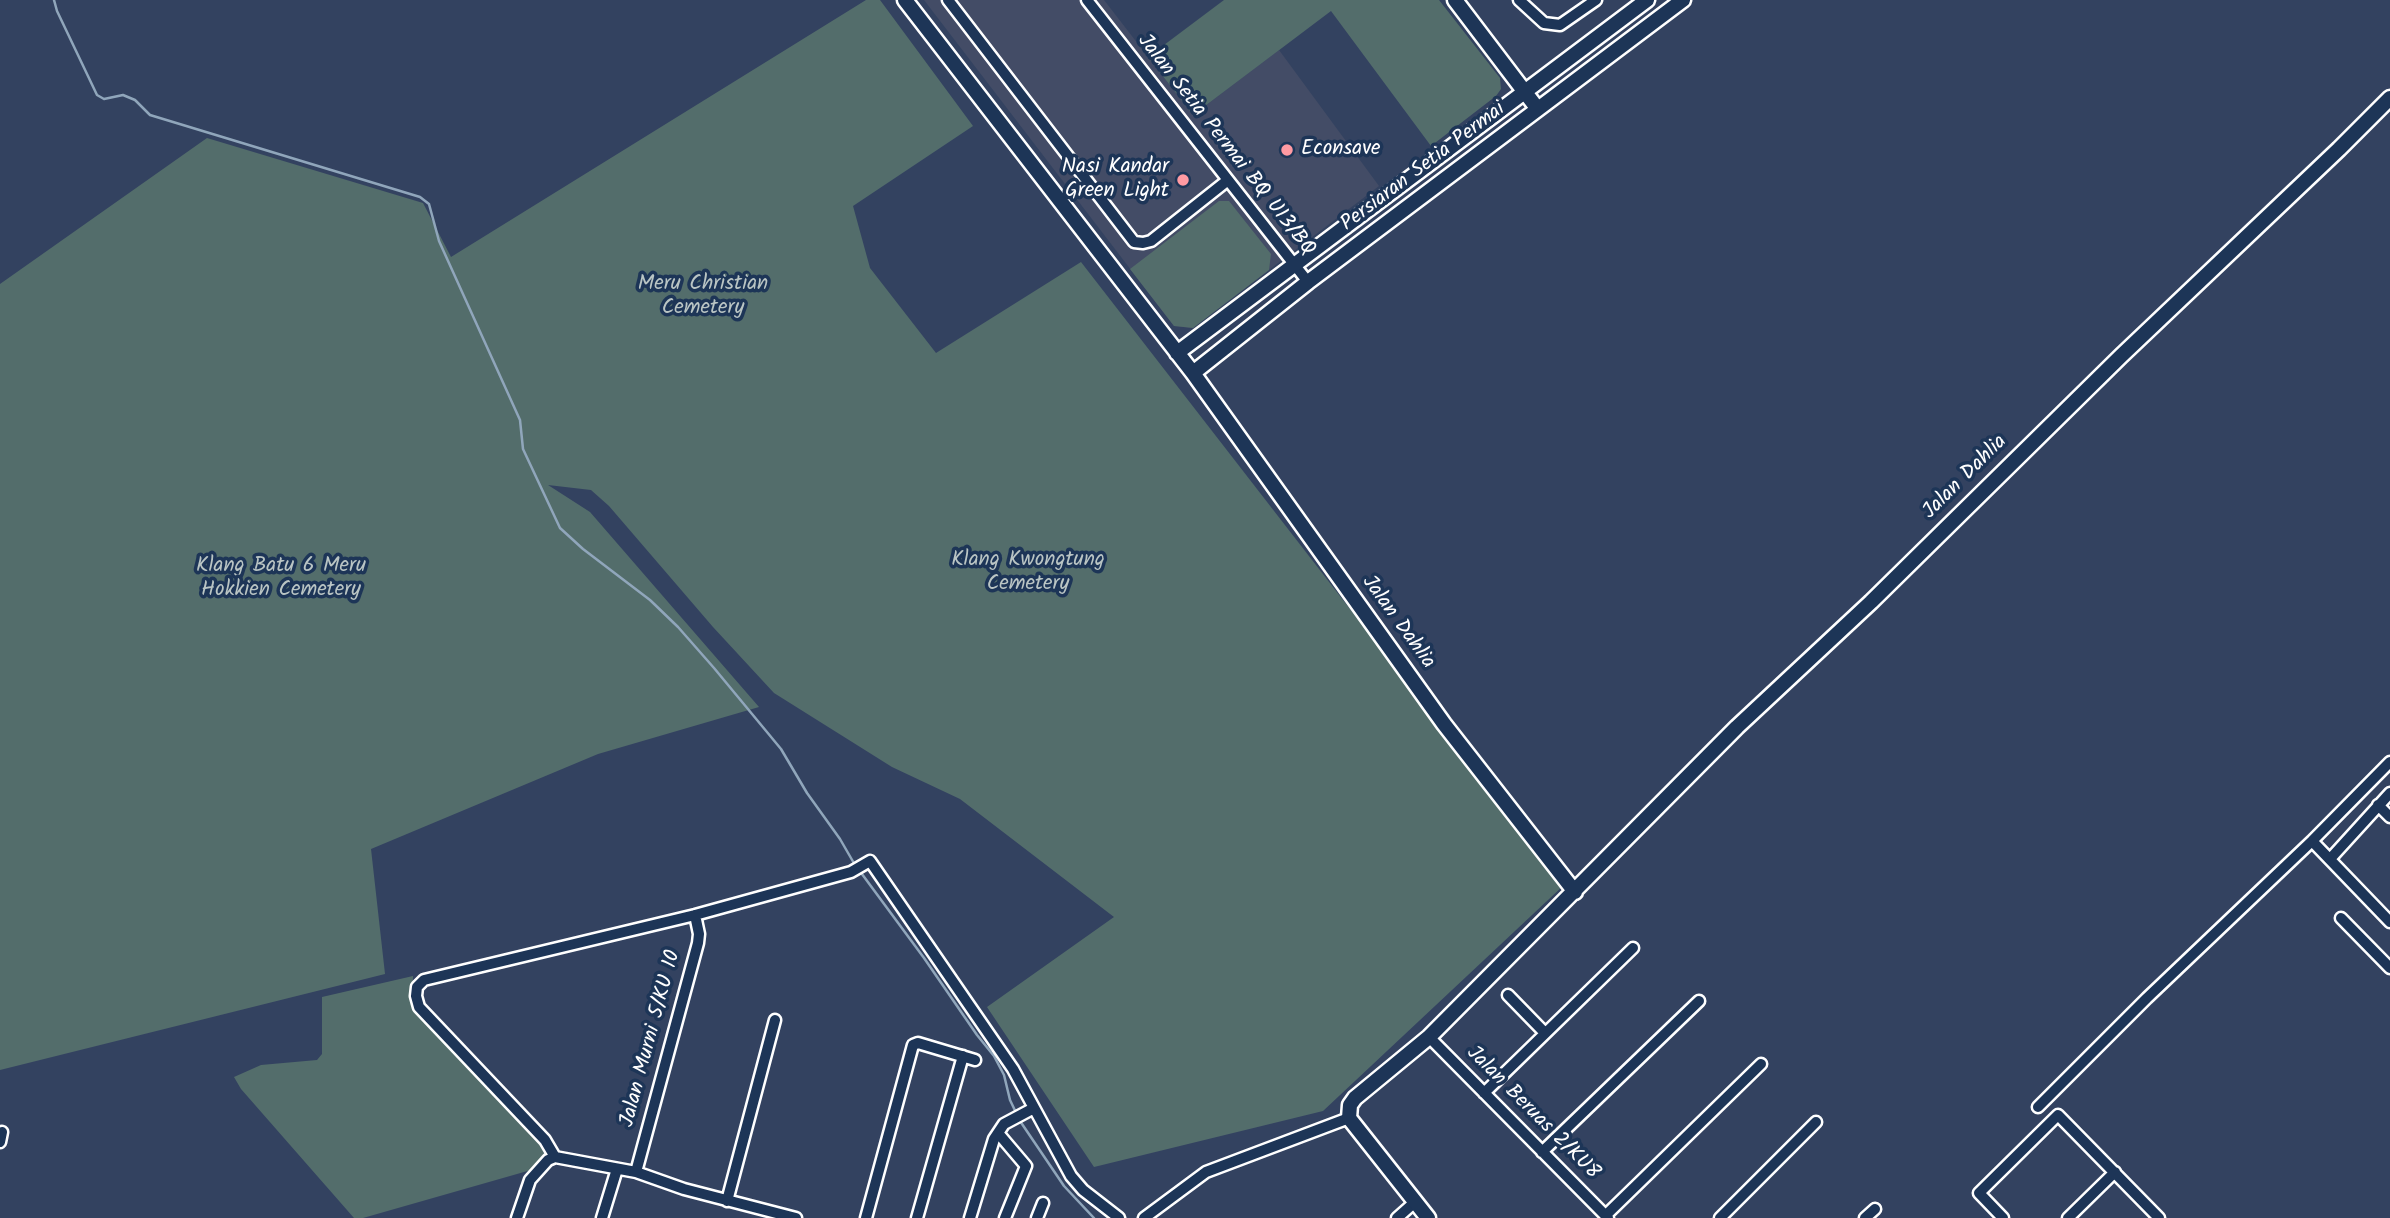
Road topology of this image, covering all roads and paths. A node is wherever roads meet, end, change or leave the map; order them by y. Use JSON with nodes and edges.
{"nodes":[{"id":1,"x":905,"y":0,"type":"edge"},
{"id":2,"x":949,"y":0,"type":"edge"},
{"id":3,"x":1087,"y":0,"type":"edge"},
{"id":4,"x":1455,"y":0,"type":"edge"},
{"id":5,"x":1518,"y":0,"type":"edge"},
{"id":6,"x":1596,"y":0,"type":"edge"},
{"id":7,"x":1647,"y":0,"type":"edge"},
{"id":8,"x":1683,"y":0,"type":"edge"},
{"id":9,"x":1525,"y":91,"type":"junction"},
{"id":10,"x":2390,"y":98,"type":"edge"},
{"id":11,"x":1537,"y":108,"type":"junction"},
{"id":12,"x":1228,"y":180,"type":"junction"},
{"id":13,"x":1293,"y":264,"type":"junction"},
{"id":14,"x":1308,"y":282,"type":"junction"},
{"id":15,"x":1177,"y":353,"type":"junction"},
{"id":16,"x":1193,"y":373,"type":"junction"},
{"id":17,"x":2390,"y":762,"type":"edge"},
{"id":18,"x":2390,"y":793,"type":"edge"},
{"id":19,"x":2378,"y":805,"type":"junction"},
{"id":20,"x":2390,"y":817,"type":"edge"},
{"id":21,"x":2312,"y":841,"type":"junction"},
{"id":22,"x":2330,"y":859,"type":"junction"},
{"id":23,"x":1575,"y":892,"type":"junction"},
{"id":24,"x":695,"y":915,"type":"junction"},
{"id":25,"x":2341,"y":918,"type":"dead end"},
{"id":26,"x":2390,"y":922,"type":"edge"},
{"id":27,"x":1633,"y":948,"type":"dead end"},
{"id":28,"x":2390,"y":968,"type":"edge"},
{"id":29,"x":1507,"y":995,"type":"dead end"},
{"id":30,"x":1699,"y":1001,"type":"dead end"},
{"id":31,"x":775,"y":1020,"type":"dead end"},
{"id":32,"x":1545,"y":1033,"type":"junction"},
{"id":33,"x":1429,"y":1037,"type":"junction"},
{"id":34,"x":963,"y":1056,"type":"junction"},
{"id":35,"x":975,"y":1060,"type":"dead end"},
{"id":36,"x":1761,"y":1064,"type":"dead end"},
{"id":37,"x":1484,"y":1093,"type":"junction"},
{"id":38,"x":2038,"y":1107,"type":"dead end"},
{"id":39,"x":1034,"y":1108,"type":"junction"},
{"id":40,"x":1349,"y":1118,"type":"junction"},
{"id":41,"x":1816,"y":1122,"type":"dead end"},
{"id":42,"x":998,"y":1133,"type":"junction"},
{"id":43,"x":1542,"y":1152,"type":"junction"},
{"id":44,"x":555,"y":1157,"type":"junction"},
{"id":45,"x":617,"y":1169,"type":"junction"},
{"id":46,"x":636,"y":1172,"type":"junction"},
{"id":47,"x":2115,"y":1172,"type":"junction"},
{"id":48,"x":727,"y":1201,"type":"junction"},
{"id":49,"x":1415,"y":1202,"type":"junction"},
{"id":50,"x":1043,"y":1203,"type":"dead end"},
{"id":51,"x":1875,"y":1209,"type":"dead end"},
{"id":52,"x":1607,"y":1217,"type":"edge"},
{"id":53,"x":517,"y":1218,"type":"edge"},
{"id":54,"x":602,"y":1218,"type":"edge"},
{"id":55,"x":796,"y":1218,"type":"edge"},
{"id":56,"x":866,"y":1218,"type":"edge"},
{"id":57,"x":917,"y":1218,"type":"edge"},
{"id":58,"x":970,"y":1218,"type":"edge"},
{"id":59,"x":1004,"y":1218,"type":"edge"},
{"id":60,"x":1037,"y":1218,"type":"edge"},
{"id":61,"x":1119,"y":1218,"type":"edge"},
{"id":62,"x":1144,"y":1218,"type":"edge"},
{"id":63,"x":1397,"y":1218,"type":"edge"},
{"id":64,"x":1428,"y":1218,"type":"edge"},
{"id":65,"x":1720,"y":1218,"type":"edge"},
{"id":66,"x":1865,"y":1218,"type":"edge"},
{"id":67,"x":2003,"y":1218,"type":"edge"},
{"id":68,"x":2068,"y":1218,"type":"edge"},
{"id":69,"x":2159,"y":1218,"type":"edge"}],
"edges":[{"from":1,"to":15,"type":"street","name":"Jalan Dahlia"},
{"from":2,"to":12,"type":"street"},
{"from":3,"to":12,"type":"street","name":"Jalan Setia Permai BQ U13/BQ"},
{"from":4,"to":9,"type":"street"},
{"from":5,"to":6,"type":"street"},
{"from":7,"to":9,"type":"street","name":"Persiaran Setia Permai"},
{"from":8,"to":11,"type":"street","name":"Persiaran Setia Permai"},
{"from":9,"to":11,"type":"street"},
{"from":9,"to":13,"type":"street","name":"Persiaran Setia Permai"},
{"from":10,"to":23,"type":"street","name":"Jalan Dahlia"},
{"from":11,"to":14,"type":"street","name":"Persiaran Setia Permai"},
{"from":12,"to":13,"type":"street","name":"Jalan Setia Permai BQ U13/BQ"},
{"from":13,"to":14,"type":"street","name":"Jalan Setia Permai BQ U13/BQ"},
{"from":13,"to":15,"type":"street","name":"Persiaran Setia Permai"},
{"from":14,"to":16,"type":"street","name":"Persiaran Setia Permai"},
{"from":15,"to":16,"type":"street","name":"Jalan Dahlia"},
{"from":16,"to":23,"type":"street","name":"Jalan Dahlia"},
{"from":17,"to":21,"type":"street"},
{"from":18,"to":19,"type":"street"},
{"from":19,"to":20,"type":"street"},
{"from":19,"to":22,"type":"street"},
{"from":21,"to":22,"type":"street"},
{"from":21,"to":38,"type":"street"},
{"from":22,"to":26,"type":"street"},
{"from":23,"to":33,"type":"street","name":"Jalan Dahlia"},
{"from":24,"to":39,"type":"street"},
{"from":24,"to":44,"type":"street"},
{"from":24,"to":46,"type":"street","name":"Jalan Murni 5/KU 10"},
{"from":25,"to":28,"type":"street"},
{"from":27,"to":32,"type":"street"},
{"from":29,"to":32,"type":"street"},
{"from":30,"to":43,"type":"street"},
{"from":31,"to":48,"type":"street"},
{"from":32,"to":37,"type":"street"},
{"from":33,"to":37,"type":"street","name":"Jalan Beruas 2/KU8"},
{"from":33,"to":40,"type":"street","name":"Jalan Dahlia"},
{"from":34,"to":35,"type":"street"},
{"from":34,"to":56,"type":"street"},
{"from":34,"to":57,"type":"street"},
{"from":36,"to":52,"type":"street"},
{"from":37,"to":43,"type":"street","name":"Jalan Beruas 2/KU8"},
{"from":39,"to":42,"type":"street"},
{"from":39,"to":61,"type":"street"},
{"from":40,"to":49,"type":"street"},
{"from":40,"to":62,"type":"street"},
{"from":41,"to":65,"type":"street"},
{"from":42,"to":58,"type":"street"},
{"from":42,"to":59,"type":"street"},
{"from":43,"to":52,"type":"street","name":"Jalan Beruas 2/KU8"},
{"from":44,"to":45,"type":"street"},
{"from":44,"to":53,"type":"street"},
{"from":45,"to":46,"type":"street"},
{"from":45,"to":54,"type":"street"},
{"from":46,"to":48,"type":"street"},
{"from":47,"to":67,"type":"street"},
{"from":47,"to":68,"type":"street"},
{"from":47,"to":69,"type":"street"},
{"from":48,"to":55,"type":"street"},
{"from":49,"to":63,"type":"street"},
{"from":49,"to":64,"type":"street"},
{"from":50,"to":60,"type":"street"},
{"from":51,"to":66,"type":"street"}]}
